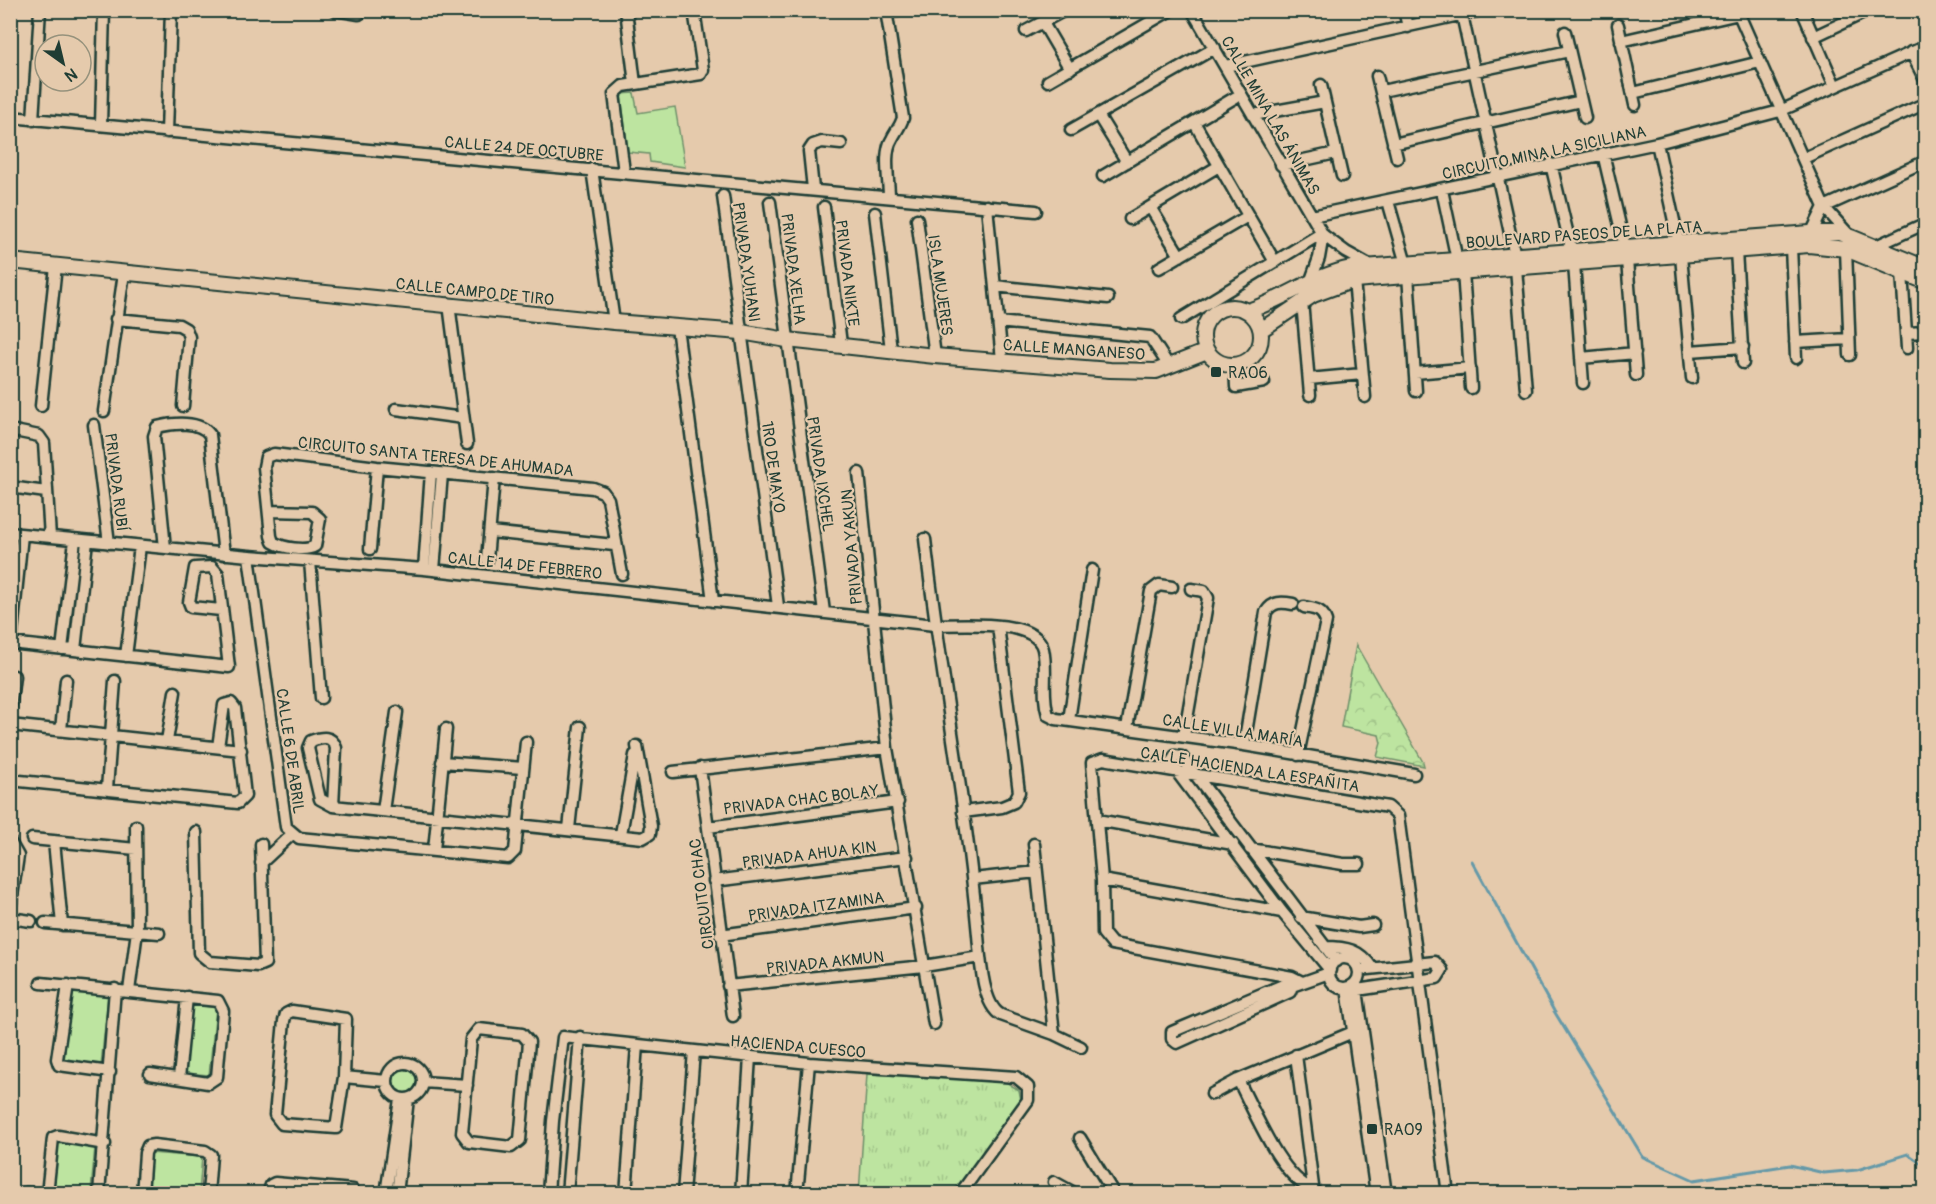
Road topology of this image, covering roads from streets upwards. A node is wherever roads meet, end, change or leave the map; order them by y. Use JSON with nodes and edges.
{"nodes":[{"id":1,"x":40,"y":10,"type":"edge"},
{"id":2,"x":104,"y":10,"type":"edge"},
{"id":3,"x":171,"y":10,"type":"edge"},
{"id":4,"x":335,"y":10,"type":"edge"},
{"id":5,"x":626,"y":10,"type":"edge"},
{"id":6,"x":694,"y":10,"type":"edge"},
{"id":7,"x":905,"y":10,"type":"edge"},
{"id":8,"x":1065,"y":10,"type":"edge"},
{"id":9,"x":1170,"y":10,"type":"edge"},
{"id":10,"x":1404,"y":10,"type":"edge"},
{"id":11,"x":1482,"y":10,"type":"edge"},
{"id":12,"x":1802,"y":10,"type":"edge"},
{"id":13,"x":1870,"y":10,"type":"edge"},
{"id":14,"x":886,"y":11,"type":"edge"},
{"id":15,"x":1192,"y":11,"type":"edge"},
{"id":16,"x":361,"y":12,"type":"edge"},
{"id":17,"x":1462,"y":12,"type":"edge"},
{"id":18,"x":1738,"y":12,"type":"edge"},
{"id":19,"x":1043,"y":23,"type":"junction"},
{"id":20,"x":1618,"y":25,"type":"dead end"},
{"id":21,"x":1408,"y":27,"type":"junction"},
{"id":22,"x":1026,"y":32,"type":"dead end"},
{"id":23,"x":1565,"y":32,"type":"dead end"},
{"id":24,"x":1813,"y":37,"type":"junction"},
{"id":25,"x":1621,"y":41,"type":"junction"},
{"id":26,"x":1926,"y":46,"type":"edge"},
{"id":27,"x":1215,"y":48,"type":"junction"},
{"id":28,"x":1569,"y":51,"type":"junction"},
{"id":29,"x":1911,"y":52,"type":"junction"},
{"id":30,"x":1760,"y":62,"type":"junction"},
{"id":31,"x":1226,"y":66,"type":"junction"},
{"id":32,"x":1070,"y":69,"type":"junction"},
{"id":33,"x":1473,"y":72,"type":"junction"},
{"id":34,"x":1377,"y":76,"type":"dead end"},
{"id":35,"x":1048,"y":81,"type":"dead end"},
{"id":36,"x":1926,"y":82,"type":"edge"},
{"id":37,"x":635,"y":84,"type":"junction"},
{"id":38,"x":1321,"y":85,"type":"dead end"},
{"id":39,"x":1835,"y":86,"type":"junction"},
{"id":40,"x":1382,"y":91,"type":"junction"},
{"id":41,"x":1633,"y":93,"type":"junction"},
{"id":42,"x":1241,"y":94,"type":"junction"},
{"id":43,"x":1581,"y":101,"type":"junction"},
{"id":44,"x":1325,"y":102,"type":"junction"},
{"id":45,"x":1926,"y":103,"type":"edge"},
{"id":46,"x":1635,"y":105,"type":"dead end"},
{"id":47,"x":1780,"y":111,"type":"junction"},
{"id":48,"x":1098,"y":115,"type":"junction"},
{"id":49,"x":1253,"y":115,"type":"junction"},
{"id":50,"x":10,"y":117,"type":"edge"},
{"id":51,"x":1585,"y":118,"type":"dead end"},
{"id":52,"x":33,"y":120,"type":"junction"},
{"id":53,"x":1194,"y":122,"type":"junction"},
{"id":54,"x":1486,"y":122,"type":"junction"},
{"id":55,"x":101,"y":125,"type":"junction"},
{"id":56,"x":1071,"y":130,"type":"dead end"},
{"id":57,"x":166,"y":132,"type":"junction"},
{"id":58,"x":1657,"y":143,"type":"junction"},
{"id":59,"x":841,"y":144,"type":"dead end"},
{"id":60,"x":1393,"y":144,"type":"junction"},
{"id":61,"x":1336,"y":153,"type":"junction"},
{"id":62,"x":1603,"y":153,"type":"junction"},
{"id":63,"x":1397,"y":158,"type":"dead end"},
{"id":64,"x":1804,"y":158,"type":"junction"},
{"id":65,"x":1926,"y":161,"type":"edge"},
{"id":66,"x":1127,"y":162,"type":"junction"},
{"id":67,"x":1551,"y":164,"type":"junction"},
{"id":68,"x":1281,"y":165,"type":"junction"},
{"id":69,"x":1219,"y":166,"type":"junction"},
{"id":70,"x":592,"y":169,"type":"junction"},
{"id":71,"x":624,"y":172,"type":"junction"},
{"id":72,"x":1103,"y":176,"type":"dead end"},
{"id":73,"x":1342,"y":176,"type":"dead end"},
{"id":74,"x":1498,"y":177,"type":"junction"},
{"id":75,"x":813,"y":189,"type":"junction"},
{"id":76,"x":1442,"y":190,"type":"junction"},
{"id":77,"x":723,"y":196,"type":"dead end"},
{"id":78,"x":890,"y":196,"type":"junction"},
{"id":79,"x":1388,"y":201,"type":"junction"},
{"id":80,"x":770,"y":202,"type":"dead end"},
{"id":81,"x":987,"y":206,"type":"junction"},
{"id":82,"x":824,"y":207,"type":"dead end"},
{"id":83,"x":1150,"y":207,"type":"junction"},
{"id":84,"x":1824,"y":207,"type":"junction"},
{"id":85,"x":1036,"y":211,"type":"dead end"},
{"id":86,"x":875,"y":213,"type":"dead end"},
{"id":87,"x":1248,"y":216,"type":"junction"},
{"id":88,"x":1312,"y":216,"type":"junction"},
{"id":89,"x":918,"y":219,"type":"dead end"},
{"id":90,"x":1130,"y":219,"type":"dead end"},
{"id":91,"x":1926,"y":223,"type":"edge"},
{"id":92,"x":1323,"y":234,"type":"junction"},
{"id":93,"x":1809,"y":239,"type":"junction"},
{"id":94,"x":1848,"y":243,"type":"junction"},
{"id":95,"x":1791,"y":246,"type":"junction"},
{"id":96,"x":1876,"y":246,"type":"junction"},
{"id":97,"x":1680,"y":250,"type":"junction"},
{"id":98,"x":1736,"y":251,"type":"junction"},
{"id":99,"x":1626,"y":254,"type":"junction"},
{"id":100,"x":1180,"y":256,"type":"junction"},
{"id":101,"x":1573,"y":258,"type":"junction"},
{"id":102,"x":10,"y":261,"type":"edge"},
{"id":103,"x":1275,"y":262,"type":"junction"},
{"id":104,"x":1516,"y":262,"type":"junction"},
{"id":105,"x":56,"y":266,"type":"junction"},
{"id":106,"x":1460,"y":266,"type":"junction"},
{"id":107,"x":1159,"y":268,"type":"dead end"},
{"id":108,"x":1926,"y":268,"type":"edge"},
{"id":109,"x":1379,"y":269,"type":"junction"},
{"id":110,"x":1407,"y":270,"type":"junction"},
{"id":111,"x":1902,"y":272,"type":"junction"},
{"id":112,"x":124,"y":273,"type":"junction"},
{"id":113,"x":1311,"y":280,"type":"junction"},
{"id":114,"x":1354,"y":280,"type":"junction"},
{"id":115,"x":1926,"y":282,"type":"edge"},
{"id":116,"x":995,"y":286,"type":"junction"},
{"id":117,"x":1108,"y":298,"type":"dead end"},
{"id":118,"x":1302,"y":301,"type":"junction"},
{"id":119,"x":449,"y":304,"type":"junction"},
{"id":120,"x":1248,"y":311,"type":"junction"},
{"id":121,"x":116,"y":319,"type":"junction"},
{"id":122,"x":1181,"y":319,"type":"dead end"},
{"id":123,"x":614,"y":322,"type":"junction"},
{"id":124,"x":998,"y":322,"type":"junction"},
{"id":125,"x":677,"y":327,"type":"junction"},
{"id":126,"x":1261,"y":330,"type":"junction"},
{"id":127,"x":741,"y":332,"type":"junction"},
{"id":128,"x":1926,"y":332,"type":"edge"},
{"id":129,"x":1906,"y":333,"type":"junction"},
{"id":130,"x":1849,"y":339,"type":"junction"},
{"id":131,"x":787,"y":340,"type":"junction"},
{"id":132,"x":1795,"y":342,"type":"junction"},
{"id":133,"x":841,"y":344,"type":"junction"},
{"id":134,"x":891,"y":344,"type":"junction"},
{"id":135,"x":1743,"y":347,"type":"junction"},
{"id":136,"x":1907,"y":348,"type":"dead end"},
{"id":137,"x":1207,"y":351,"type":"junction"},
{"id":138,"x":1690,"y":351,"type":"junction"},
{"id":139,"x":1635,"y":353,"type":"junction"},
{"id":140,"x":1850,"y":355,"type":"dead end"},
{"id":141,"x":935,"y":356,"type":"junction"},
{"id":142,"x":1581,"y":358,"type":"junction"},
{"id":143,"x":1796,"y":358,"type":"dead end"},
{"id":144,"x":1002,"y":360,"type":"junction"},
{"id":145,"x":1165,"y":360,"type":"dead end"},
{"id":146,"x":1743,"y":363,"type":"dead end"},
{"id":147,"x":1235,"y":365,"type":"junction"},
{"id":148,"x":1470,"y":368,"type":"junction"},
{"id":149,"x":1415,"y":373,"type":"junction"},
{"id":150,"x":1362,"y":374,"type":"junction"},
{"id":151,"x":1636,"y":375,"type":"dead end"},
{"id":152,"x":1692,"y":378,"type":"dead end"},
{"id":153,"x":1309,"y":379,"type":"junction"},
{"id":154,"x":1264,"y":381,"type":"dead end"},
{"id":155,"x":1583,"y":382,"type":"dead end"},
{"id":156,"x":1471,"y":388,"type":"dead end"},
{"id":157,"x":1526,"y":390,"type":"dead end"},
{"id":158,"x":1416,"y":391,"type":"dead end"},
{"id":159,"x":1310,"y":395,"type":"dead end"},
{"id":160,"x":1365,"y":397,"type":"dead end"},
{"id":161,"x":41,"y":406,"type":"dead end"},
{"id":162,"x":183,"y":406,"type":"dead end"},
{"id":163,"x":396,"y":409,"type":"dead end"},
{"id":164,"x":104,"y":411,"type":"dead end"},
{"id":165,"x":463,"y":418,"type":"junction"},
{"id":166,"x":94,"y":425,"type":"dead end"},
{"id":167,"x":10,"y":430,"type":"edge"},
{"id":168,"x":467,"y":444,"type":"dead end"},
{"id":169,"x":377,"y":467,"type":"junction"},
{"id":170,"x":437,"y":473,"type":"junction"},
{"id":171,"x":859,"y":473,"type":"dead end"},
{"id":172,"x":494,"y":478,"type":"junction"},
{"id":173,"x":10,"y":487,"type":"edge"},
{"id":174,"x":46,"y":492,"type":"junction"},
{"id":175,"x":269,"y":511,"type":"junction"},
{"id":176,"x":490,"y":532,"type":"junction"},
{"id":177,"x":16,"y":534,"type":"edge"},
{"id":178,"x":50,"y":537,"type":"junction"},
{"id":179,"x":925,"y":539,"type":"dead end"},
{"id":180,"x":75,"y":540,"type":"junction"},
{"id":181,"x":87,"y":541,"type":"junction"},
{"id":182,"x":109,"y":543,"type":"junction"},
{"id":183,"x":614,"y":545,"type":"junction"},
{"id":184,"x":140,"y":546,"type":"junction"},
{"id":185,"x":165,"y":548,"type":"junction"},
{"id":186,"x":370,"y":549,"type":"dead end"},
{"id":187,"x":224,"y":554,"type":"junction"},
{"id":188,"x":249,"y":556,"type":"junction"},
{"id":189,"x":487,"y":560,"type":"dead end"},
{"id":190,"x":310,"y":561,"type":"junction"},
{"id":191,"x":429,"y":570,"type":"junction"},
{"id":192,"x":1092,"y":570,"type":"dead end"},
{"id":193,"x":14,"y":573,"type":"edge"},
{"id":194,"x":622,"y":574,"type":"dead end"},
{"id":195,"x":1172,"y":587,"type":"dead end"},
{"id":196,"x":1191,"y":589,"type":"dead end"},
{"id":197,"x":713,"y":601,"type":"junction"},
{"id":198,"x":778,"y":606,"type":"junction"},
{"id":199,"x":221,"y":610,"type":"junction"},
{"id":200,"x":824,"y":612,"type":"junction"},
{"id":201,"x":872,"y":618,"type":"junction"},
{"id":202,"x":935,"y":625,"type":"junction"},
{"id":203,"x":998,"y":626,"type":"junction"},
{"id":204,"x":11,"y":644,"type":"edge"},
{"id":205,"x":62,"y":649,"type":"junction"},
{"id":206,"x":75,"y":650,"type":"junction"},
{"id":207,"x":126,"y":656,"type":"junction"},
{"id":208,"x":14,"y":675,"type":"dead end"},
{"id":209,"x":66,"y":680,"type":"dead end"},
{"id":210,"x":115,"y":681,"type":"dead end"},
{"id":211,"x":175,"y":692,"type":"dead end"},
{"id":212,"x":321,"y":698,"type":"dead end"},
{"id":213,"x":10,"y":710,"type":"edge"},
{"id":214,"x":397,"y":712,"type":"dead end"},
{"id":215,"x":1048,"y":715,"type":"joint"},
{"id":216,"x":1069,"y":720,"type":"junction"},
{"id":217,"x":10,"y":725,"type":"edge"},
{"id":218,"x":580,"y":727,"type":"dead end"},
{"id":219,"x":1127,"y":728,"type":"junction"},
{"id":220,"x":446,"y":729,"type":"dead end"},
{"id":221,"x":61,"y":730,"type":"junction"},
{"id":222,"x":112,"y":736,"type":"junction"},
{"id":223,"x":1184,"y":736,"type":"junction"},
{"id":224,"x":167,"y":741,"type":"junction"},
{"id":225,"x":526,"y":742,"type":"dead end"},
{"id":226,"x":1244,"y":745,"type":"junction"},
{"id":227,"x":218,"y":747,"type":"junction"},
{"id":228,"x":887,"y":748,"type":"junction"},
{"id":229,"x":241,"y":750,"type":"junction"},
{"id":230,"x":1298,"y":755,"type":"junction"},
{"id":231,"x":442,"y":762,"type":"junction"},
{"id":232,"x":523,"y":768,"type":"junction"},
{"id":233,"x":700,"y":768,"type":"junction"},
{"id":234,"x":673,"y":772,"type":"dead end"},
{"id":235,"x":1177,"y":772,"type":"junction"},
{"id":236,"x":1414,"y":774,"type":"dead end"},
{"id":237,"x":1196,"y":776,"type":"junction"},
{"id":238,"x":10,"y":780,"type":"edge"},
{"id":239,"x":107,"y":789,"type":"junction"},
{"id":240,"x":898,"y":802,"type":"junction"},
{"id":241,"x":333,"y":806,"type":"junction"},
{"id":242,"x":383,"y":811,"type":"junction"},
{"id":243,"x":963,"y":812,"type":"junction"},
{"id":244,"x":435,"y":817,"type":"junction"},
{"id":245,"x":1097,"y":820,"type":"junction"},
{"id":246,"x":518,"y":824,"type":"junction"},
{"id":247,"x":136,"y":826,"type":"dead end"},
{"id":248,"x":708,"y":826,"type":"junction"},
{"id":249,"x":569,"y":830,"type":"junction"},
{"id":250,"x":196,"y":832,"type":"dead end"},
{"id":251,"x":292,"y":834,"type":"junction"},
{"id":252,"x":621,"y":834,"type":"junction"},
{"id":253,"x":32,"y":839,"type":"dead end"},
{"id":254,"x":10,"y":842,"type":"edge"},
{"id":255,"x":54,"y":842,"type":"junction"},
{"id":256,"x":261,"y":844,"type":"dead end"},
{"id":257,"x":1035,"y":844,"type":"dead end"},
{"id":258,"x":1233,"y":844,"type":"junction"},
{"id":259,"x":136,"y":849,"type":"junction"},
{"id":260,"x":1250,"y":849,"type":"junction"},
{"id":261,"x":434,"y":850,"type":"junction"},
{"id":262,"x":907,"y":857,"type":"junction"},
{"id":263,"x":261,"y":863,"type":"junction"},
{"id":264,"x":1359,"y":864,"type":"dead end"},
{"id":265,"x":1037,"y":872,"type":"junction"},
{"id":266,"x":973,"y":879,"type":"junction"},
{"id":267,"x":1102,"y":880,"type":"junction"},
{"id":268,"x":714,"y":881,"type":"junction"},
{"id":269,"x":916,"y":908,"type":"junction"},
{"id":270,"x":10,"y":910,"type":"edge"},
{"id":271,"x":1282,"y":912,"type":"junction"},
{"id":272,"x":1301,"y":917,"type":"junction"},
{"id":273,"x":10,"y":918,"type":"edge"},
{"id":274,"x":32,"y":921,"type":"dead end"},
{"id":275,"x":45,"y":923,"type":"dead end"},
{"id":276,"x":62,"y":925,"type":"junction"},
{"id":277,"x":1373,"y":925,"type":"dead end"},
{"id":278,"x":137,"y":931,"type":"junction"},
{"id":279,"x":159,"y":933,"type":"dead end"},
{"id":280,"x":720,"y":935,"type":"junction"},
{"id":281,"x":1325,"y":947,"type":"junction"},
{"id":282,"x":980,"y":957,"type":"junction"},
{"id":283,"x":1416,"y":964,"type":"junction"},
{"id":284,"x":924,"y":966,"type":"junction"},
{"id":285,"x":1332,"y":968,"type":"junction"},
{"id":286,"x":1372,"y":969,"type":"junction"},
{"id":287,"x":1359,"y":970,"type":"junction"},
{"id":288,"x":1418,"y":980,"type":"junction"},
{"id":289,"x":41,"y":983,"type":"dead end"},
{"id":290,"x":1297,"y":984,"type":"junction"},
{"id":291,"x":68,"y":985,"type":"junction"},
{"id":292,"x":728,"y":987,"type":"junction"},
{"id":293,"x":1354,"y":987,"type":"junction"},
{"id":294,"x":115,"y":989,"type":"junction"},
{"id":295,"x":129,"y":991,"type":"junction"},
{"id":296,"x":187,"y":997,"type":"junction"},
{"id":297,"x":733,"y":1016,"type":"dead end"},
{"id":298,"x":934,"y":1024,"type":"dead end"},
{"id":299,"x":1353,"y":1032,"type":"junction"},
{"id":300,"x":1054,"y":1034,"type":"junction"},
{"id":301,"x":580,"y":1037,"type":"junction"},
{"id":302,"x":637,"y":1045,"type":"junction"},
{"id":303,"x":1081,"y":1047,"type":"dead end"},
{"id":304,"x":694,"y":1051,"type":"junction"},
{"id":305,"x":1296,"y":1055,"type":"junction"},
{"id":306,"x":750,"y":1058,"type":"junction"},
{"id":307,"x":809,"y":1063,"type":"junction"},
{"id":308,"x":110,"y":1072,"type":"junction"},
{"id":309,"x":150,"y":1074,"type":"dead end"},
{"id":310,"x":344,"y":1077,"type":"junction"},
{"id":311,"x":179,"y":1078,"type":"junction"},
{"id":312,"x":1238,"y":1080,"type":"junction"},
{"id":313,"x":386,"y":1081,"type":"junction"},
{"id":314,"x":423,"y":1082,"type":"junction"},
{"id":315,"x":467,"y":1085,"type":"junction"},
{"id":316,"x":1212,"y":1094,"type":"dead end"},
{"id":317,"x":404,"y":1099,"type":"junction"},
{"id":318,"x":1080,"y":1138,"type":"dead end"},
{"id":319,"x":105,"y":1144,"type":"junction"},
{"id":320,"x":1054,"y":1182,"type":"dead end"},
{"id":321,"x":352,"y":1190,"type":"dead end"},
{"id":322,"x":321,"y":1191,"type":"edge"},
{"id":323,"x":1313,"y":1191,"type":"edge"},
{"id":324,"x":26,"y":1193,"type":"edge"},
{"id":325,"x":38,"y":1194,"type":"edge"},
{"id":326,"x":47,"y":1194,"type":"edge"},
{"id":327,"x":99,"y":1194,"type":"edge"},
{"id":328,"x":142,"y":1194,"type":"edge"},
{"id":329,"x":208,"y":1194,"type":"edge"},
{"id":330,"x":268,"y":1194,"type":"edge"},
{"id":331,"x":386,"y":1194,"type":"edge"},
{"id":332,"x":397,"y":1194,"type":"edge"},
{"id":333,"x":548,"y":1194,"type":"edge"},
{"id":334,"x":567,"y":1194,"type":"edge"},
{"id":335,"x":626,"y":1194,"type":"edge"},
{"id":336,"x":683,"y":1194,"type":"edge"},
{"id":337,"x":741,"y":1194,"type":"edge"},
{"id":338,"x":797,"y":1194,"type":"edge"},
{"id":339,"x":960,"y":1194,"type":"edge"},
{"id":340,"x":1076,"y":1194,"type":"edge"},
{"id":341,"x":1114,"y":1194,"type":"edge"},
{"id":342,"x":1376,"y":1194,"type":"edge"},
{"id":343,"x":1386,"y":1194,"type":"edge"},
{"id":344,"x":1448,"y":1194,"type":"edge"}],
"edges":[{"from":1,"to":52,"type":"street"},
{"from":2,"to":55,"type":"street"},
{"from":3,"to":57,"type":"street"},
{"from":4,"to":16,"type":"street"},
{"from":5,"to":37,"type":"street"},
{"from":6,"to":37,"type":"street"},
{"from":7,"to":14,"type":"street"},
{"from":8,"to":19,"type":"street"},
{"from":9,"to":32,"type":"street"},
{"from":10,"to":21,"type":"street"},
{"from":11,"to":17,"type":"street"},
{"from":12,"to":24,"type":"street"},
{"from":13,"to":24,"type":"street"},
{"from":14,"to":78,"type":"street"},
{"from":15,"to":27,"type":"street","name":"CALLE MINA LAS ÁNIMAS"},
{"from":17,"to":21,"type":"street"},
{"from":17,"to":33,"type":"street"},
{"from":18,"to":25,"type":"street"},
{"from":18,"to":30,"type":"street"},
{"from":19,"to":22,"type":"street"},
{"from":19,"to":32,"type":"street"},
{"from":20,"to":25,"type":"street"},
{"from":21,"to":31,"type":"street"},
{"from":23,"to":28,"type":"street"},
{"from":24,"to":39,"type":"street"},
{"from":25,"to":41,"type":"street"},
{"from":26,"to":29,"type":"street","name":"CIRCUITO MINA LA SICILIANA"},
{"from":27,"to":31,"type":"street","name":"CALLE MINA LAS ÁNIMAS"},
{"from":27,"to":48,"type":"street"},
{"from":28,"to":33,"type":"street"},
{"from":28,"to":43,"type":"street"},
{"from":29,"to":36,"type":"street"},
{"from":29,"to":39,"type":"street","name":"CIRCUITO MINA LA SICILIANA"},
{"from":30,"to":41,"type":"street"},
{"from":30,"to":47,"type":"street"},
{"from":31,"to":42,"type":"street","name":"CALLE MINA LAS ÁNIMAS"},
{"from":32,"to":35,"type":"street"},
{"from":33,"to":40,"type":"street"},
{"from":33,"to":54,"type":"street"},
{"from":34,"to":40,"type":"street"},
{"from":37,"to":71,"type":"street"},
{"from":38,"to":44,"type":"street"},
{"from":39,"to":47,"type":"street","name":"CIRCUITO MINA LA SICILIANA"},
{"from":40,"to":60,"type":"street"},
{"from":41,"to":46,"type":"street"},
{"from":42,"to":49,"type":"street","name":"CALLE MINA LAS ÁNIMAS"},
{"from":42,"to":53,"type":"street"},
{"from":43,"to":51,"type":"street"},
{"from":43,"to":54,"type":"street"},
{"from":44,"to":49,"type":"street"},
{"from":44,"to":61,"type":"street"},
{"from":45,"to":64,"type":"street"},
{"from":47,"to":58,"type":"street","name":"CIRCUITO MINA LA SICILIANA"},
{"from":47,"to":64,"type":"street"},
{"from":48,"to":56,"type":"street"},
{"from":48,"to":66,"type":"street"},
{"from":49,"to":68,"type":"street","name":"CALLE MINA LAS ÁNIMAS"},
{"from":50,"to":52,"type":"street","name":"CALLE 24 DE OCTUBRE"},
{"from":52,"to":55,"type":"street","name":"CALLE 24 DE OCTUBRE"},
{"from":53,"to":66,"type":"street"},
{"from":53,"to":69,"type":"street"},
{"from":54,"to":60,"type":"street"},
{"from":54,"to":74,"type":"street"},
{"from":55,"to":57,"type":"street","name":"CALLE 24 DE OCTUBRE"},
{"from":57,"to":70,"type":"street","name":"CALLE 24 DE OCTUBRE"},
{"from":58,"to":62,"type":"street","name":"CIRCUITO MINA LA SICILIANA"},
{"from":58,"to":97,"type":"street"},
{"from":59,"to":75,"type":"street"},
{"from":60,"to":63,"type":"street"},
{"from":61,"to":68,"type":"street"},
{"from":61,"to":73,"type":"street"},
{"from":62,"to":67,"type":"street","name":"CIRCUITO MINA LA SICILIANA"},
{"from":62,"to":99,"type":"street"},
{"from":64,"to":84,"type":"street"},
{"from":65,"to":84,"type":"street"},
{"from":66,"to":72,"type":"street"},
{"from":67,"to":74,"type":"street","name":"CIRCUITO MINA LA SICILIANA"},
{"from":67,"to":101,"type":"street"},
{"from":68,"to":88,"type":"street","name":"CALLE MINA LAS ÁNIMAS"},
{"from":69,"to":83,"type":"street"},
{"from":69,"to":87,"type":"street"},
{"from":70,"to":71,"type":"street","name":"CALLE 24 DE OCTUBRE"},
{"from":70,"to":123,"type":"street"},
{"from":71,"to":75,"type":"street","name":"CALLE 24 DE OCTUBRE"},
{"from":74,"to":76,"type":"street","name":"CIRCUITO MINA LA SICILIANA"},
{"from":74,"to":104,"type":"street"},
{"from":75,"to":78,"type":"street","name":"CALLE 24 DE OCTUBRE"},
{"from":76,"to":79,"type":"street","name":"CIRCUITO MINA LA SICILIANA"},
{"from":76,"to":106,"type":"street"},
{"from":77,"to":127,"type":"street","name":"PRIVADA YUHANI"},
{"from":78,"to":81,"type":"street","name":"CALLE 24 DE OCTUBRE"},
{"from":79,"to":88,"type":"street","name":"CIRCUITO MINA LA SICILIANA"},
{"from":79,"to":110,"type":"street"},
{"from":80,"to":131,"type":"street","name":"PRIVADA XELHA"},
{"from":81,"to":85,"type":"street","name":"CALLE 24 DE OCTUBRE"},
{"from":81,"to":116,"type":"street"},
{"from":82,"to":133,"type":"street","name":"PRIVADA NIKTE"},
{"from":83,"to":90,"type":"street"},
{"from":83,"to":100,"type":"street"},
{"from":84,"to":93,"type":"street"},
{"from":84,"to":94,"type":"street"},
{"from":86,"to":134,"type":"street"},
{"from":87,"to":100,"type":"street"},
{"from":87,"to":103,"type":"street"},
{"from":88,"to":92,"type":"street","name":"CALLE MINA LAS ÁNIMAS"},
{"from":89,"to":141,"type":"street","name":"ISLA MUJERES"},
{"from":91,"to":96,"type":"street"},
{"from":92,"to":103,"type":"street"},
{"from":92,"to":109,"type":"street","name":"CALLE MINA LAS ÁNIMAS"},
{"from":92,"to":113,"type":"street"},
{"from":93,"to":94,"type":"street","name":"BOULEVARD PASEOS DE LA PLATA"},
{"from":93,"to":95,"type":"street","name":"BOULEVARD PASEOS DE LA PLATA"},
{"from":93,"to":97,"type":"street","name":"BOULEVARD PASEOS DE LA PLATA"},
{"from":94,"to":96,"type":"street","name":"BOULEVARD PASEOS DE LA PLATA"},
{"from":94,"to":111,"type":"street","name":"BOULEVARD PASEOS DE LA PLATA"},
{"from":94,"to":130,"type":"street"},
{"from":95,"to":98,"type":"street","name":"BOULEVARD PASEOS DE LA PLATA"},
{"from":95,"to":132,"type":"street"},
{"from":96,"to":108,"type":"street","name":"BOULEVARD PASEOS DE LA PLATA"},
{"from":97,"to":98,"type":"street","name":"BOULEVARD PASEOS DE LA PLATA"},
{"from":97,"to":99,"type":"street","name":"BOULEVARD PASEOS DE LA PLATA"},
{"from":97,"to":138,"type":"street"},
{"from":98,"to":135,"type":"street"},
{"from":99,"to":101,"type":"street","name":"BOULEVARD PASEOS DE LA PLATA"},
{"from":99,"to":139,"type":"street"},
{"from":100,"to":107,"type":"street"},
{"from":101,"to":104,"type":"street","name":"BOULEVARD PASEOS DE LA PLATA"},
{"from":101,"to":142,"type":"street"},
{"from":102,"to":105,"type":"street","name":"CALLE CAMPO DE TIRO"},
{"from":103,"to":122,"type":"street"},
{"from":104,"to":106,"type":"street","name":"BOULEVARD PASEOS DE LA PLATA"},
{"from":104,"to":157,"type":"street"},
{"from":105,"to":112,"type":"street","name":"CALLE CAMPO DE TIRO"},
{"from":105,"to":161,"type":"street"},
{"from":106,"to":110,"type":"street","name":"BOULEVARD PASEOS DE LA PLATA"},
{"from":106,"to":148,"type":"street"},
{"from":109,"to":110,"type":"street","name":"BOULEVARD PASEOS DE LA PLATA"},
{"from":109,"to":113,"type":"street","name":"BOULEVARD PASEOS DE LA PLATA"},
{"from":109,"to":114,"type":"street","name":"BOULEVARD PASEOS DE LA PLATA"},
{"from":110,"to":149,"type":"street"},
{"from":111,"to":115,"type":"street","name":"BOULEVARD PASEOS DE LA PLATA"},
{"from":111,"to":129,"type":"street"},
{"from":112,"to":119,"type":"street","name":"CALLE CAMPO DE TIRO"},
{"from":112,"to":121,"type":"street"},
{"from":113,"to":120,"type":"street","name":"BOULEVARD PASEOS DE LA PLATA"},
{"from":114,"to":118,"type":"street","name":"BOULEVARD PASEOS DE LA PLATA"},
{"from":114,"to":150,"type":"street"},
{"from":116,"to":117,"type":"street"},
{"from":116,"to":124,"type":"street"},
{"from":118,"to":126,"type":"street","name":"BOULEVARD PASEOS DE LA PLATA"},
{"from":118,"to":153,"type":"street"},
{"from":119,"to":123,"type":"street","name":"CALLE CAMPO DE TIRO"},
{"from":119,"to":165,"type":"street"},
{"from":120,"to":126,"type":"street"},
{"from":120,"to":137,"type":"street"},
{"from":121,"to":162,"type":"street"},
{"from":121,"to":164,"type":"street"},
{"from":123,"to":125,"type":"street","name":"CALLE CAMPO DE TIRO"},
{"from":124,"to":144,"type":"street"},
{"from":124,"to":145,"type":"street"},
{"from":125,"to":127,"type":"street","name":"CALLE CAMPO DE TIRO"},
{"from":125,"to":197,"type":"street"},
{"from":126,"to":147,"type":"street"},
{"from":127,"to":131,"type":"street","name":"CALLE CAMPO DE TIRO"},
{"from":127,"to":198,"type":"street","name":"1RO DE MAYO"},
{"from":128,"to":129,"type":"street"},
{"from":129,"to":136,"type":"street"},
{"from":130,"to":132,"type":"street"},
{"from":130,"to":140,"type":"street"},
{"from":131,"to":133,"type":"street","name":"CALLE CAMPO DE TIRO"},
{"from":131,"to":200,"type":"street","name":"PRIVADA IXCHEL"},
{"from":132,"to":143,"type":"street"},
{"from":133,"to":134,"type":"street","name":"CALLE CAMPO DE TIRO"},
{"from":134,"to":141,"type":"street","name":"CALLE CAMPO DE TIRO"},
{"from":135,"to":138,"type":"street"},
{"from":135,"to":146,"type":"street"},
{"from":137,"to":144,"type":"street","name":"CALLE MANGANESO"},
{"from":137,"to":147,"type":"street"},
{"from":138,"to":152,"type":"street"},
{"from":139,"to":142,"type":"street"},
{"from":139,"to":151,"type":"street"},
{"from":141,"to":144,"type":"street","name":"CALLE MANGANESO"},
{"from":142,"to":155,"type":"street"},
{"from":147,"to":154,"type":"street"},
{"from":148,"to":149,"type":"street"},
{"from":148,"to":156,"type":"street"},
{"from":149,"to":158,"type":"street"},
{"from":150,"to":153,"type":"street"},
{"from":150,"to":160,"type":"street"},
{"from":153,"to":159,"type":"street"},
{"from":163,"to":165,"type":"street"},
{"from":165,"to":168,"type":"street"},
{"from":166,"to":182,"type":"street","name":"PRIVADA RUBÍ"},
{"from":167,"to":174,"type":"street"},
{"from":169,"to":170,"type":"street","name":"CIRCUITO SANTA TERESA DE AHUMADA"},
{"from":169,"to":175,"type":"street","name":"CIRCUITO SANTA TERESA DE AHUMADA"},
{"from":169,"to":186,"type":"street"},
{"from":170,"to":172,"type":"street","name":"CIRCUITO SANTA TERESA DE AHUMADA"},
{"from":170,"to":191,"type":"street"},
{"from":171,"to":201,"type":"street","name":"PRIVADA YAKUN"},
{"from":172,"to":176,"type":"street"},
{"from":172,"to":183,"type":"street","name":"CIRCUITO SANTA TERESA DE AHUMADA"},
{"from":173,"to":174,"type":"street"},
{"from":174,"to":178,"type":"street"},
{"from":175,"to":175,"type":"street"},
{"from":176,"to":183,"type":"street"},
{"from":176,"to":189,"type":"street"},
{"from":177,"to":178,"type":"street","name":"CALLE 14 DE FEBRERO"},
{"from":177,"to":193,"type":"street"},
{"from":178,"to":180,"type":"street","name":"CALLE 14 DE FEBRERO"},
{"from":179,"to":202,"type":"street"},
{"from":180,"to":181,"type":"street","name":"CALLE 14 DE FEBRERO"},
{"from":180,"to":205,"type":"street"},
{"from":181,"to":182,"type":"street","name":"CALLE 14 DE FEBRERO"},
{"from":181,"to":206,"type":"street"},
{"from":182,"to":184,"type":"street","name":"CALLE 14 DE FEBRERO"},
{"from":183,"to":194,"type":"street"},
{"from":184,"to":185,"type":"street","name":"CALLE 14 DE FEBRERO"},
{"from":184,"to":207,"type":"street"},
{"from":185,"to":187,"type":"street","name":"CALLE 14 DE FEBRERO"},
{"from":185,"to":187,"type":"street"},
{"from":187,"to":188,"type":"street","name":"CALLE 14 DE FEBRERO"},
{"from":188,"to":190,"type":"street","name":"CALLE 14 DE FEBRERO"},
{"from":188,"to":251,"type":"street","name":"CALLE 6 DE ABRIL"},
{"from":190,"to":191,"type":"street","name":"CALLE 14 DE FEBRERO"},
{"from":190,"to":212,"type":"street"},
{"from":191,"to":197,"type":"street","name":"CALLE 14 DE FEBRERO"},
{"from":192,"to":216,"type":"street"},
{"from":193,"to":204,"type":"street"},
{"from":195,"to":219,"type":"street"},
{"from":196,"to":223,"type":"street"},
{"from":197,"to":198,"type":"street","name":"CALLE 14 DE FEBRERO"},
{"from":198,"to":200,"type":"street","name":"CALLE 14 DE FEBRERO"},
{"from":199,"to":199,"type":"street"},
{"from":199,"to":207,"type":"street"},
{"from":200,"to":201,"type":"street","name":"CALLE 14 DE FEBRERO"},
{"from":201,"to":202,"type":"street","name":"CALLE 14 DE FEBRERO"},
{"from":201,"to":228,"type":"street","name":"PRIVADA YAKUN"},
{"from":202,"to":203,"type":"street","name":"CALLE 14 DE FEBRERO"},
{"from":202,"to":243,"type":"street"},
{"from":203,"to":215,"type":"street","name":"CALLE 14 DE FEBRERO"},
{"from":203,"to":243,"type":"street"},
{"from":204,"to":205,"type":"street"},
{"from":205,"to":206,"type":"street"},
{"from":206,"to":207,"type":"street"},
{"from":208,"to":213,"type":"street"},
{"from":209,"to":221,"type":"street"},
{"from":210,"to":222,"type":"street"},
{"from":211,"to":224,"type":"street"},
{"from":214,"to":242,"type":"street"},
{"from":215,"to":216,"type":"street","name":"CALLE VILLA MARÍA"},
{"from":216,"to":219,"type":"street","name":"CALLE VILLA MARÍA"},
{"from":217,"to":221,"type":"street"},
{"from":218,"to":249,"type":"street"},
{"from":219,"to":223,"type":"street","name":"CALLE VILLA MARÍA"},
{"from":220,"to":231,"type":"street"},
{"from":221,"to":222,"type":"street"},
{"from":222,"to":224,"type":"street"},
{"from":222,"to":239,"type":"street"},
{"from":223,"to":226,"type":"street","name":"CALLE VILLA MARÍA"},
{"from":224,"to":227,"type":"street"},
{"from":225,"to":232,"type":"street"},
{"from":226,"to":230,"type":"street","name":"CALLE VILLA MARÍA"},
{"from":226,"to":230,"type":"street"},
{"from":227,"to":229,"type":"street"},
{"from":227,"to":229,"type":"street"},
{"from":228,"to":233,"type":"street"},
{"from":228,"to":240,"type":"street","name":"PRIVADA YAKUN"},
{"from":229,"to":239,"type":"street"},
{"from":230,"to":236,"type":"street","name":"CALLE VILLA MARÍA"},
{"from":231,"to":232,"type":"street"},
{"from":231,"to":244,"type":"street"},
{"from":232,"to":246,"type":"street"},
{"from":233,"to":234,"type":"street"},
{"from":233,"to":248,"type":"street","name":"CIRCUITO CHAC"},
{"from":235,"to":237,"type":"street","name":"CALLE HACIENDA LA ESPAÑITA"},
{"from":235,"to":237,"type":"street"},
{"from":235,"to":245,"type":"street","name":"CALLE HACIENDA LA ESPAÑITA"},
{"from":235,"to":258,"type":"street"},
{"from":237,"to":260,"type":"street"},
{"from":237,"to":283,"type":"street","name":"CALLE HACIENDA LA ESPAÑITA"},
{"from":238,"to":239,"type":"street"},
{"from":240,"to":248,"type":"street","name":"PRIVADA CHAC BOLAY"},
{"from":240,"to":262,"type":"street","name":"PRIVADA YAKUN"},
{"from":241,"to":241,"type":"street"},
{"from":241,"to":242,"type":"street"},
{"from":242,"to":244,"type":"street"},
{"from":243,"to":266,"type":"street"},
{"from":244,"to":246,"type":"street"},
{"from":244,"to":261,"type":"street"},
{"from":245,"to":258,"type":"street"},
{"from":245,"to":267,"type":"street","name":"CALLE HACIENDA LA ESPAÑITA"},
{"from":246,"to":249,"type":"street"},
{"from":246,"to":261,"type":"street","name":"CALLE 6 DE ABRIL"},
{"from":247,"to":259,"type":"street"},
{"from":248,"to":268,"type":"street","name":"CIRCUITO CHAC"},
{"from":249,"to":252,"type":"street"},
{"from":250,"to":263,"type":"street"},
{"from":251,"to":261,"type":"street","name":"CALLE 6 DE ABRIL"},
{"from":251,"to":263,"type":"street"},
{"from":252,"to":252,"type":"street"},
{"from":253,"to":255,"type":"street"},
{"from":254,"to":270,"type":"street"},
{"from":255,"to":259,"type":"street"},
{"from":255,"to":276,"type":"street"},
{"from":256,"to":263,"type":"street"},
{"from":257,"to":265,"type":"street"},
{"from":258,"to":271,"type":"street"},
{"from":259,"to":278,"type":"street"},
{"from":260,"to":264,"type":"street"},
{"from":260,"to":272,"type":"street"},
{"from":262,"to":268,"type":"street","name":"PRIVADA AHUA KIN"},
{"from":262,"to":269,"type":"street","name":"PRIVADA YAKUN"},
{"from":265,"to":266,"type":"street"},
{"from":265,"to":300,"type":"street"},
{"from":266,"to":282,"type":"street"},
{"from":267,"to":271,"type":"street"},
{"from":267,"to":290,"type":"street","name":"CALLE HACIENDA LA ESPAÑITA"},
{"from":268,"to":280,"type":"street","name":"CIRCUITO CHAC"},
{"from":269,"to":280,"type":"street","name":"PRIVADA ITZAMINA"},
{"from":269,"to":284,"type":"street","name":"PRIVADA YAKUN"},
{"from":271,"to":285,"type":"street"},
{"from":272,"to":277,"type":"street"},
{"from":272,"to":281,"type":"street"},
{"from":273,"to":274,"type":"street"},
{"from":275,"to":276,"type":"street"},
{"from":276,"to":278,"type":"street"},
{"from":278,"to":279,"type":"street"},
{"from":278,"to":295,"type":"street"},
{"from":280,"to":292,"type":"street","name":"CIRCUITO CHAC"},
{"from":281,"to":285,"type":"street"},
{"from":281,"to":286,"type":"street"},
{"from":282,"to":284,"type":"street","name":"PRIVADA AKMUN"},
{"from":282,"to":300,"type":"street"},
{"from":283,"to":286,"type":"street"},
{"from":283,"to":288,"type":"street","name":"CALLE HACIENDA LA ESPAÑITA"},
{"from":283,"to":288,"type":"street"},
{"from":284,"to":292,"type":"street","name":"PRIVADA AKMUN"},
{"from":284,"to":298,"type":"street","name":"PRIVADA YAKUN"},
{"from":285,"to":287,"type":"street"},
{"from":285,"to":290,"type":"street"},
{"from":285,"to":293,"type":"street"},
{"from":286,"to":287,"type":"street"},
{"from":287,"to":293,"type":"street"},
{"from":288,"to":293,"type":"street"},
{"from":288,"to":344,"type":"street","name":"CALLE HACIENDA LA ESPAÑITA"},
{"from":289,"to":291,"type":"street"},
{"from":290,"to":290,"type":"street"},
{"from":291,"to":294,"type":"street"},
{"from":291,"to":308,"type":"street"},
{"from":292,"to":297,"type":"street","name":"CIRCUITO CHAC"},
{"from":293,"to":299,"type":"street"},
{"from":293,"to":343,"type":"street"},
{"from":294,"to":295,"type":"street"},
{"from":294,"to":308,"type":"street"},
{"from":295,"to":296,"type":"street"},
{"from":296,"to":311,"type":"street"},
{"from":296,"to":311,"type":"street"},
{"from":299,"to":305,"type":"street"},
{"from":299,"to":342,"type":"street"},
{"from":300,"to":303,"type":"street"},
{"from":301,"to":302,"type":"street","name":"HACIENDA CUESCO"},
{"from":301,"to":333,"type":"street","name":"HACIENDA CUESCO"},
{"from":301,"to":334,"type":"street"},
{"from":302,"to":304,"type":"street","name":"HACIENDA CUESCO"},
{"from":302,"to":335,"type":"street"},
{"from":304,"to":306,"type":"street","name":"HACIENDA CUESCO"},
{"from":304,"to":336,"type":"street"},
{"from":305,"to":312,"type":"street"},
{"from":305,"to":323,"type":"street"},
{"from":306,"to":307,"type":"street","name":"HACIENDA CUESCO"},
{"from":306,"to":337,"type":"street"},
{"from":307,"to":338,"type":"street"},
{"from":307,"to":339,"type":"street","name":"HACIENDA CUESCO"},
{"from":308,"to":319,"type":"street"},
{"from":309,"to":311,"type":"street"},
{"from":310,"to":310,"type":"street"},
{"from":310,"to":313,"type":"street"},
{"from":312,"to":316,"type":"street"},
{"from":312,"to":323,"type":"street"},
{"from":313,"to":314,"type":"street"},
{"from":313,"to":317,"type":"street"},
{"from":314,"to":315,"type":"street"},
{"from":314,"to":317,"type":"street"},
{"from":315,"to":315,"type":"street"},
{"from":317,"to":331,"type":"street"},
{"from":317,"to":332,"type":"street"},
{"from":318,"to":341,"type":"street"},
{"from":319,"to":326,"type":"street"},
{"from":319,"to":327,"type":"street"},
{"from":320,"to":340,"type":"street"},
{"from":321,"to":322,"type":"street"},
{"from":322,"to":330,"type":"street"},
{"from":324,"to":325,"type":"street"},
{"from":328,"to":329,"type":"street"}]}
